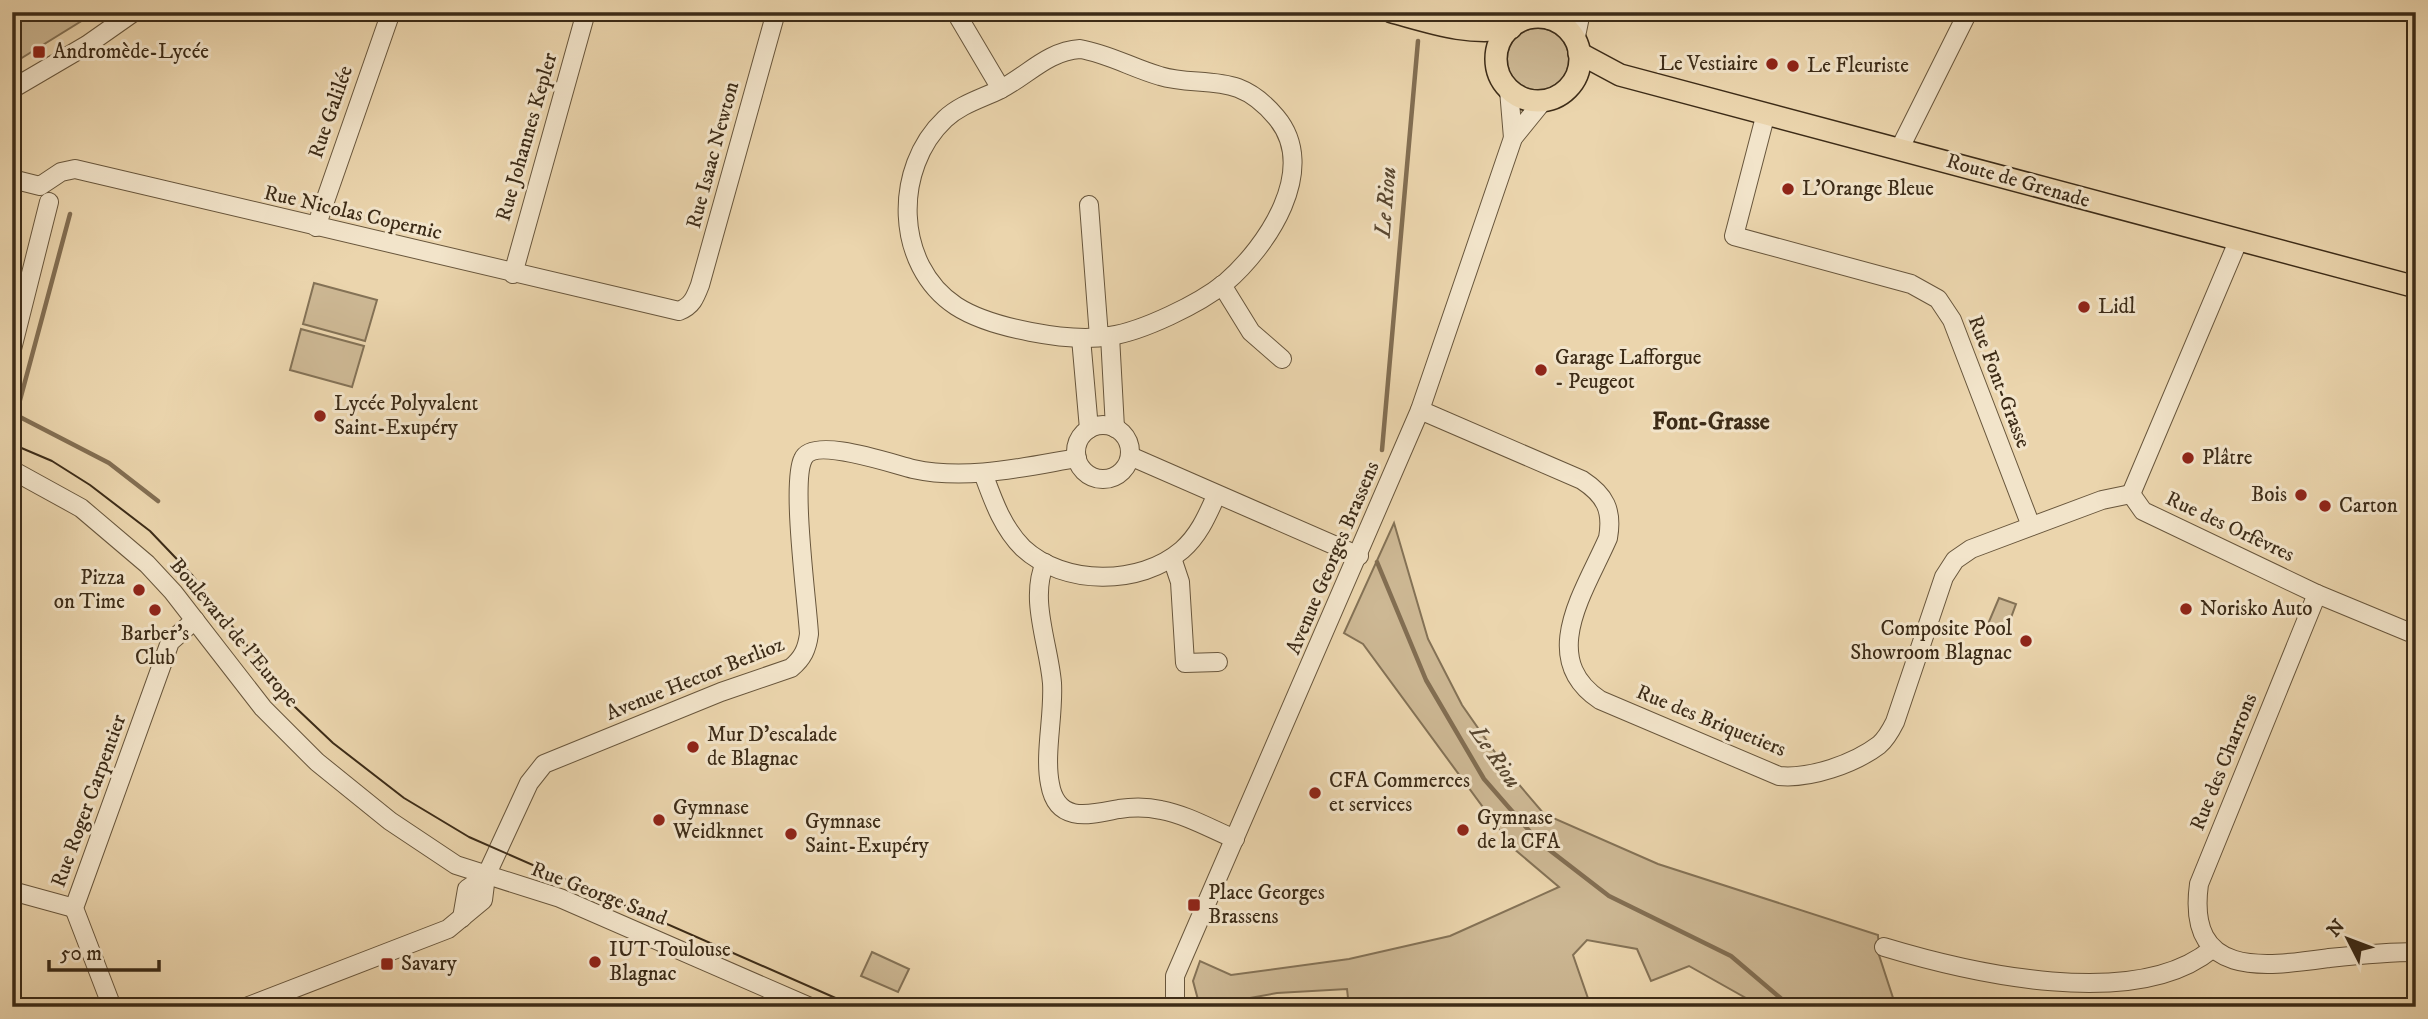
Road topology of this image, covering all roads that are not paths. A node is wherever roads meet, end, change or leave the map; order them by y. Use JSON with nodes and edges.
{"nodes":[{"id":1,"x":134,"y":12,"type":"edge"},
{"id":2,"x":391,"y":12,"type":"edge"},
{"id":3,"x":586,"y":12,"type":"edge"},
{"id":4,"x":776,"y":12,"type":"edge"},
{"id":5,"x":1392,"y":12,"type":"edge"},
{"id":6,"x":1581,"y":12,"type":"edge"},
{"id":7,"x":1968,"y":12,"type":"edge"},
{"id":8,"x":1556,"y":16,"type":"edge"},
{"id":9,"x":959,"y":18,"type":"dead end"},
{"id":10,"x":1511,"y":28,"type":"junction"},
{"id":11,"x":1457,"y":30,"type":"junction"},
{"id":12,"x":1577,"y":47,"type":"junction"},
{"id":13,"x":1496,"y":61,"type":"junction"},
{"id":14,"x":1620,"y":75,"type":"junction"},
{"id":15,"x":1570,"y":86,"type":"junction"},
{"id":16,"x":12,"y":89,"type":"edge"},
{"id":17,"x":1001,"y":89,"type":"junction"},
{"id":18,"x":1509,"y":90,"type":"junction"},
{"id":19,"x":1543,"y":101,"type":"junction"},
{"id":20,"x":1766,"y":113,"type":"junction"},
{"id":21,"x":1513,"y":138,"type":"junction"},
{"id":22,"x":1899,"y":148,"type":"junction"},
{"id":23,"x":12,"y":178,"type":"edge"},
{"id":24,"x":45,"y":194,"type":"junction"},
{"id":25,"x":1089,"y":205,"type":"dead end"},
{"id":26,"x":316,"y":227,"type":"junction"},
{"id":27,"x":2239,"y":239,"type":"junction"},
{"id":28,"x":513,"y":274,"type":"junction"},
{"id":29,"x":1222,"y":285,"type":"junction"},
{"id":30,"x":2416,"y":286,"type":"edge"},
{"id":31,"x":687,"y":308,"type":"joint"},
{"id":32,"x":1105,"y":337,"type":"junction"},
{"id":33,"x":1081,"y":338,"type":"junction"},
{"id":34,"x":12,"y":349,"type":"edge"},
{"id":35,"x":1282,"y":359,"type":"dead end"},
{"id":36,"x":1420,"y":410,"type":"junction"},
{"id":37,"x":1115,"y":428,"type":"junction"},
{"id":38,"x":1090,"y":429,"type":"junction"},
{"id":39,"x":1130,"y":456,"type":"junction"},
{"id":40,"x":1077,"y":458,"type":"junction"},
{"id":41,"x":12,"y":470,"type":"edge"},
{"id":42,"x":983,"y":473,"type":"junction"},
{"id":43,"x":2131,"y":494,"type":"junction"},
{"id":44,"x":1216,"y":496,"type":"junction"},
{"id":45,"x":2031,"y":526,"type":"junction"},
{"id":46,"x":1359,"y":556,"type":"junction"},
{"id":47,"x":1172,"y":558,"type":"junction"},
{"id":48,"x":1045,"y":563,"type":"junction"},
{"id":49,"x":2317,"y":594,"type":"junction"},
{"id":50,"x":195,"y":621,"type":"junction"},
{"id":51,"x":2416,"y":635,"type":"edge"},
{"id":52,"x":1218,"y":662,"type":"dead end"},
{"id":53,"x":1235,"y":839,"type":"junction"},
{"id":54,"x":486,"y":876,"type":"junction"},
{"id":55,"x":12,"y":891,"type":"edge"},
{"id":56,"x":74,"y":908,"type":"junction"},
{"id":57,"x":1884,"y":947,"type":"dead end"},
{"id":58,"x":2212,"y":949,"type":"junction"},
{"id":59,"x":2416,"y":951,"type":"edge"},
{"id":60,"x":1178,"y":998,"type":"edge"},
{"id":61,"x":278,"y":1000,"type":"edge"},
{"id":62,"x":112,"y":1007,"type":"edge"},
{"id":63,"x":246,"y":1007,"type":"edge"},
{"id":64,"x":810,"y":1007,"type":"edge"}],
"edges":[{"from":1,"to":16,"type":"street"},
{"from":2,"to":26,"type":"street","name":"Rue Galilée"},
{"from":3,"to":28,"type":"street","name":"Rue Johannes Kepler"},
{"from":4,"to":31,"type":"street","name":"Rue Isaac Newton"},
{"from":5,"to":11,"type":"main road"},
{"from":6,"to":12,"type":"street"},
{"from":7,"to":22,"type":"street"},
{"from":8,"to":10,"type":"main road"},
{"from":8,"to":12,"type":"main road"},
{"from":9,"to":17,"type":"street"},
{"from":10,"to":11,"type":"main road"},
{"from":10,"to":13,"type":"main road"},
{"from":11,"to":13,"type":"main road"},
{"from":12,"to":14,"type":"main road"},
{"from":12,"to":15,"type":"main road"},
{"from":13,"to":18,"type":"main road"},
{"from":14,"to":15,"type":"main road"},
{"from":14,"to":20,"type":"main road","name":"Route de Grenade"},
{"from":15,"to":19,"type":"main road"},
{"from":17,"to":29,"type":"street"},
{"from":17,"to":33,"type":"street"},
{"from":18,"to":19,"type":"main road"},
{"from":18,"to":21,"type":"street","name":"Avenue Georges Brassens"},
{"from":19,"to":21,"type":"street","name":"Avenue Georges Brassens"},
{"from":20,"to":22,"type":"main road","name":"Route de Grenade"},
{"from":20,"to":45,"type":"street","name":"Rue Font-Grasse"},
{"from":21,"to":36,"type":"street","name":"Avenue Georges Brassens"},
{"from":22,"to":27,"type":"main road","name":"Route de Grenade"},
{"from":23,"to":24,"type":"street"},
{"from":24,"to":26,"type":"street","name":"Rue Nicolas Copernic"},
{"from":24,"to":34,"type":"street"},
{"from":25,"to":32,"type":"street"},
{"from":26,"to":28,"type":"street","name":"Rue Nicolas Copernic"},
{"from":27,"to":30,"type":"main road","name":"Route de Grenade"},
{"from":27,"to":43,"type":"street"},
{"from":28,"to":31,"type":"street","name":"Rue Nicolas Copernic"},
{"from":29,"to":32,"type":"street"},
{"from":29,"to":35,"type":"street"},
{"from":32,"to":33,"type":"street"},
{"from":32,"to":37,"type":"street"},
{"from":33,"to":38,"type":"street"},
{"from":36,"to":45,"type":"street","name":"Rue des Briquetiers"},
{"from":36,"to":46,"type":"street","name":"Avenue Georges Brassens"},
{"from":37,"to":38,"type":"street"},
{"from":37,"to":39,"type":"street"},
{"from":38,"to":40,"type":"street"},
{"from":39,"to":40,"type":"street"},
{"from":39,"to":44,"type":"street"},
{"from":40,"to":42,"type":"street","name":"Avenue Hector Berlioz"},
{"from":41,"to":50,"type":"street","name":"Boulevard de l'Europe"},
{"from":42,"to":48,"type":"street"},
{"from":42,"to":54,"type":"street","name":"Avenue Hector Berlioz"},
{"from":43,"to":45,"type":"street","name":"Rue des Briquetiers"},
{"from":43,"to":49,"type":"street","name":"Rue des Orfèvres"},
{"from":44,"to":46,"type":"street"},
{"from":44,"to":47,"type":"street"},
{"from":46,"to":53,"type":"street","name":"Avenue Georges Brassens"},
{"from":47,"to":48,"type":"street"},
{"from":47,"to":52,"type":"street"},
{"from":48,"to":53,"type":"street"},
{"from":49,"to":51,"type":"street","name":"Rue des Orfèvres"},
{"from":49,"to":58,"type":"street","name":"Rue des Charrons"},
{"from":50,"to":54,"type":"street","name":"Boulevard de l'Europe"},
{"from":50,"to":56,"type":"street","name":"Rue Roger Carpentier"},
{"from":53,"to":60,"type":"street","name":"Avenue Georges Brassens"},
{"from":54,"to":61,"type":"street"},
{"from":54,"to":64,"type":"street","name":"Rue George Sand"},
{"from":55,"to":56,"type":"street"},
{"from":56,"to":62,"type":"street","name":"Rue Roger Carpentier"},
{"from":57,"to":58,"type":"street"},
{"from":58,"to":59,"type":"street"},
{"from":61,"to":63,"type":"street"}]}
